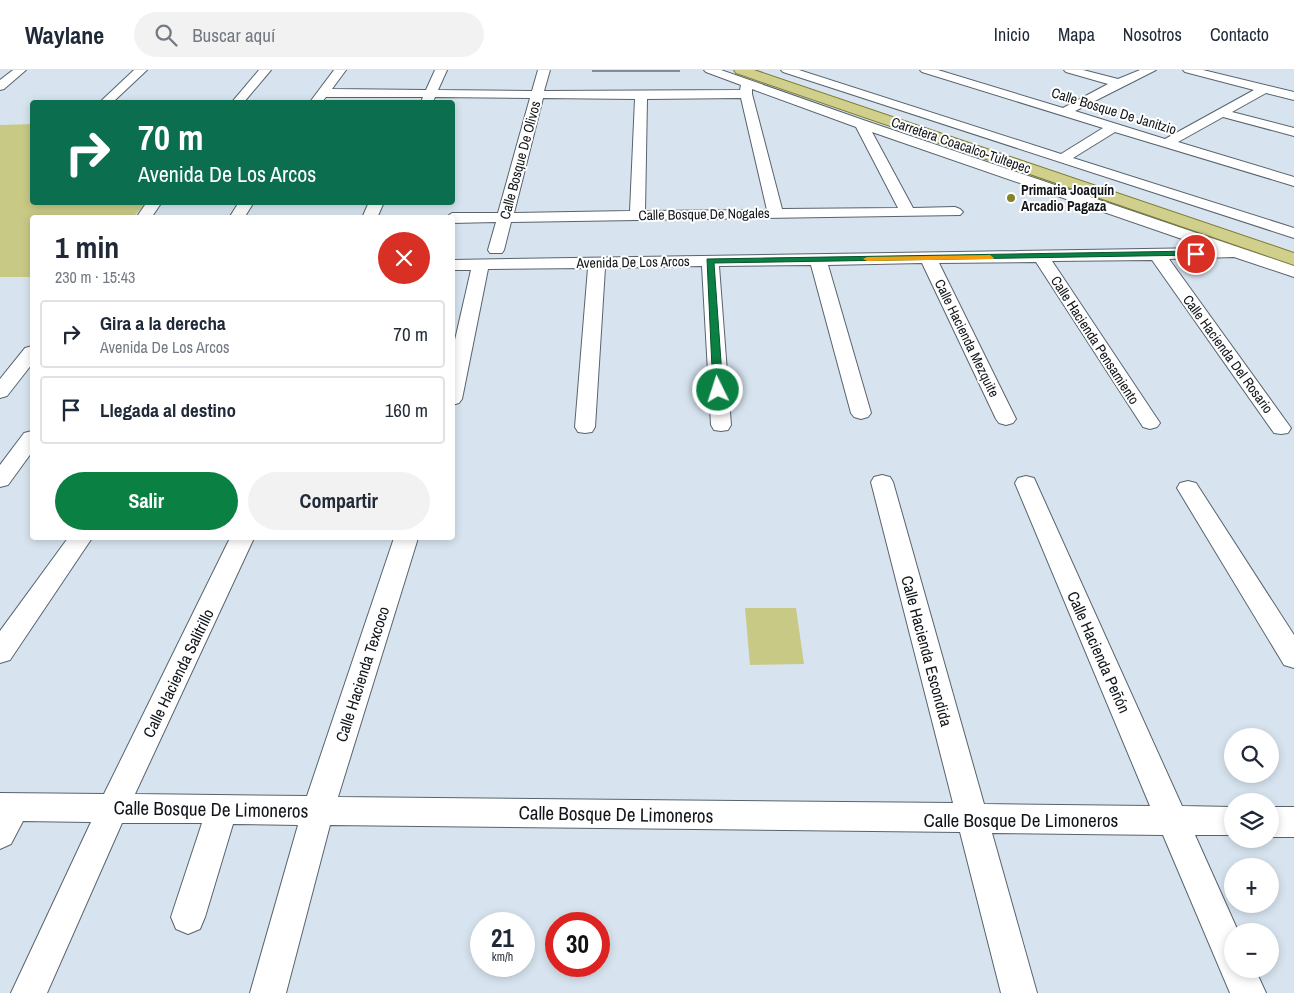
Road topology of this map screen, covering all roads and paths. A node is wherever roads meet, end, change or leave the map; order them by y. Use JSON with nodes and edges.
{"nodes":[{"id":1,"x":20,"y":70,"type":"edge"},
{"id":2,"x":141,"y":70,"type":"edge"},
{"id":3,"x":265,"y":70,"type":"edge"},
{"id":4,"x":340,"y":70,"type":"edge"},
{"id":5,"x":441,"y":70,"type":"edge"},
{"id":6,"x":544,"y":70,"type":"edge"},
{"id":7,"x":710,"y":70,"type":"edge"},
{"id":8,"x":740,"y":70,"type":"edge"},
{"id":9,"x":767,"y":70,"type":"edge"},
{"id":10,"x":787,"y":70,"type":"edge"},
{"id":11,"x":926,"y":70,"type":"edge"},
{"id":12,"x":1070,"y":70,"type":"edge"},
{"id":13,"x":1150,"y":70,"type":"edge"},
{"id":14,"x":1190,"y":70,"type":"edge"},
{"id":15,"x":1119,"y":83,"type":"junction"},
{"id":16,"x":0,"y":86,"type":"edge"},
{"id":17,"x":747,"y":88,"type":"junction"},
{"id":18,"x":1264,"y":88,"type":"junction"},
{"id":19,"x":537,"y":94,"type":"junction"},
{"id":20,"x":641,"y":95,"type":"junction"},
{"id":21,"x":1294,"y":96,"type":"edge"},
{"id":22,"x":320,"y":98,"type":"edge"},
{"id":23,"x":429,"y":98,"type":"edge"},
{"id":24,"x":108,"y":100,"type":"edge"},
{"id":25,"x":240,"y":100,"type":"edge"},
{"id":26,"x":1064,"y":112,"type":"junction"},
{"id":27,"x":1221,"y":113,"type":"junction"},
{"id":28,"x":861,"y":124,"type":"junction"},
{"id":29,"x":1113,"y":127,"type":"junction"},
{"id":30,"x":1294,"y":132,"type":"edge"},
{"id":31,"x":1167,"y":143,"type":"junction"},
{"id":32,"x":1063,"y":158,"type":"junction"},
{"id":33,"x":1294,"y":182,"type":"edge"},
{"id":34,"x":154,"y":205,"type":"edge"},
{"id":35,"x":907,"y":211,"type":"junction"},
{"id":36,"x":955,"y":212,"type":"dead end"},
{"id":37,"x":776,"y":214,"type":"junction"},
{"id":38,"x":145,"y":215,"type":"edge"},
{"id":39,"x":637,"y":215,"type":"junction"},
{"id":40,"x":504,"y":217,"type":"junction"},
{"id":41,"x":455,"y":218,"type":"edge"},
{"id":42,"x":1294,"y":233,"type":"edge"},
{"id":43,"x":1294,"y":247,"type":"edge"},
{"id":44,"x":496,"y":250,"type":"dead end"},
{"id":45,"x":1234,"y":252,"type":"junction"},
{"id":46,"x":1157,"y":255,"type":"junction"},
{"id":47,"x":1041,"y":257,"type":"junction"},
{"id":48,"x":928,"y":258,"type":"junction"},
{"id":49,"x":1294,"y":259,"type":"edge"},
{"id":50,"x":818,"y":260,"type":"junction"},
{"id":51,"x":710,"y":261,"type":"junction"},
{"id":52,"x":597,"y":263,"type":"junction"},
{"id":53,"x":481,"y":264,"type":"junction"},
{"id":54,"x":455,"y":265,"type":"edge"},
{"id":55,"x":1294,"y":272,"type":"edge"},
{"id":56,"x":30,"y":354,"type":"edge"},
{"id":57,"x":455,"y":385,"type":"edge"},
{"id":58,"x":0,"y":392,"type":"edge"},
{"id":59,"x":860,"y":413,"type":"dead end"},
{"id":60,"x":1006,"y":419,"type":"dead end"},
{"id":61,"x":1150,"y":423,"type":"dead end"},
{"id":62,"x":721,"y":426,"type":"dead end"},
{"id":63,"x":585,"y":428,"type":"dead end"},
{"id":64,"x":1281,"y":428,"type":"dead end"},
{"id":65,"x":30,"y":441,"type":"edge"},
{"id":66,"x":0,"y":480,"type":"edge"},
{"id":67,"x":882,"y":482,"type":"dead end"},
{"id":68,"x":1026,"y":483,"type":"dead end"},
{"id":69,"x":1188,"y":488,"type":"dead end"},
{"id":70,"x":79,"y":540,"type":"edge"},
{"id":71,"x":241,"y":540,"type":"edge"},
{"id":72,"x":405,"y":540,"type":"edge"},
{"id":73,"x":0,"y":652,"type":"edge"},
{"id":74,"x":1294,"y":657,"type":"edge"},
{"id":75,"x":113,"y":808,"type":"junction"},
{"id":76,"x":222,"y":810,"type":"junction"},
{"id":77,"x":318,"y":811,"type":"junction"},
{"id":78,"x":5,"y":816,"type":"edge"},
{"id":79,"x":972,"y":820,"type":"junction"},
{"id":80,"x":1172,"y":820,"type":"junction"},
{"id":81,"x":1224,"y":821,"type":"edge"},
{"id":82,"x":1279,"y":822,"type":"edge"},
{"id":83,"x":1294,"y":822,"type":"edge"},
{"id":84,"x":188,"y":917,"type":"dead end"},
{"id":85,"x":1224,"y":940,"type":"edge"},
{"id":86,"x":1241,"y":978,"type":"edge"},
{"id":87,"x":29,"y":993,"type":"edge"},
{"id":88,"x":268,"y":993,"type":"edge"},
{"id":89,"x":1019,"y":993,"type":"edge"},
{"id":90,"x":1248,"y":993,"type":"edge"}],
"edges":[{"from":1,"to":16,"type":"street"},
{"from":2,"to":24,"type":"street"},
{"from":3,"to":25,"type":"street"},
{"from":4,"to":22,"type":"street"},
{"from":5,"to":23,"type":"street"},
{"from":6,"to":19,"type":"street","name":"Calle Bosque De Olivos"},
{"from":7,"to":17,"type":"street"},
{"from":8,"to":49,"type":"main road","name":"Carretera Coacalco-Tultepec"},
{"from":9,"to":43,"type":"main road","name":"Carretera Coacalco-Tultepec"},
{"from":10,"to":32,"type":"street"},
{"from":11,"to":26,"type":"street","name":"Calle Bosque De Janitzio"},
{"from":12,"to":15,"type":"street"},
{"from":13,"to":15,"type":"street"},
{"from":14,"to":18,"type":"street"},
{"from":15,"to":26,"type":"street"},
{"from":17,"to":20,"type":"street"},
{"from":17,"to":28,"type":"street"},
{"from":17,"to":37,"type":"street"},
{"from":18,"to":21,"type":"street"},
{"from":18,"to":27,"type":"street"},
{"from":19,"to":20,"type":"street"},
{"from":19,"to":23,"type":"street"},
{"from":19,"to":40,"type":"street","name":"Calle Bosque De Olivos"},
{"from":20,"to":39,"type":"street"},
{"from":22,"to":23,"type":"street"},
{"from":26,"to":29,"type":"street","name":"Calle Bosque De Janitzio"},
{"from":27,"to":30,"type":"street"},
{"from":27,"to":31,"type":"street"},
{"from":28,"to":35,"type":"street"},
{"from":28,"to":45,"type":"street"},
{"from":29,"to":31,"type":"street","name":"Calle Bosque De Janitzio"},
{"from":29,"to":32,"type":"street"},
{"from":31,"to":33,"type":"street","name":"Calle Bosque De Janitzio"},
{"from":32,"to":42,"type":"street"},
{"from":34,"to":38,"type":"street"},
{"from":35,"to":36,"type":"street","name":"Calle Bosque De Nogales"},
{"from":35,"to":37,"type":"street","name":"Calle Bosque De Nogales"},
{"from":37,"to":39,"type":"street","name":"Calle Bosque De Nogales"},
{"from":39,"to":40,"type":"street","name":"Calle Bosque De Nogales"},
{"from":40,"to":41,"type":"street","name":"Calle Bosque De Nogales"},
{"from":40,"to":44,"type":"street","name":"Calle Bosque De Olivos"},
{"from":45,"to":46,"type":"street","name":"Avenida De Los Arcos"},
{"from":45,"to":55,"type":"street"},
{"from":46,"to":47,"type":"street","name":"Avenida De Los Arcos"},
{"from":46,"to":64,"type":"street","name":"Calle Hacienda Del Rosario"},
{"from":47,"to":48,"type":"street","name":"Avenida De Los Arcos"},
{"from":47,"to":61,"type":"street","name":"Calle Hacienda Pensamiento"},
{"from":48,"to":50,"type":"street","name":"Avenida De Los Arcos"},
{"from":48,"to":60,"type":"street","name":"Calle Hacienda Mezquite"},
{"from":50,"to":51,"type":"street","name":"Avenida De Los Arcos"},
{"from":50,"to":59,"type":"street"},
{"from":51,"to":52,"type":"street","name":"Avenida De Los Arcos"},
{"from":51,"to":62,"type":"street"},
{"from":52,"to":53,"type":"street","name":"Avenida De Los Arcos"},
{"from":52,"to":63,"type":"street"},
{"from":53,"to":54,"type":"street","name":"Avenida De Los Arcos"},
{"from":53,"to":57,"type":"street"},
{"from":56,"to":58,"type":"street"},
{"from":65,"to":66,"type":"street"},
{"from":67,"to":79,"type":"street","name":"Calle Hacienda Escondida"},
{"from":68,"to":80,"type":"street","name":"Calle Hacienda Peñón"},
{"from":69,"to":74,"type":"street"},
{"from":70,"to":73,"type":"street"},
{"from":71,"to":75,"type":"street","name":"Calle Hacienda Salitrillo"},
{"from":72,"to":77,"type":"street","name":"Calle Hacienda Texcoco"},
{"from":75,"to":76,"type":"street","name":"Calle Bosque De Limoneros"},
{"from":75,"to":78,"type":"street","name":"Calle Bosque De Limoneros"},
{"from":75,"to":87,"type":"street","name":"Calle Hacienda Salitrillo"},
{"from":76,"to":77,"type":"street","name":"Calle Bosque De Limoneros"},
{"from":76,"to":84,"type":"street"},
{"from":77,"to":79,"type":"street","name":"Calle Bosque De Limoneros"},
{"from":77,"to":88,"type":"street","name":"Calle Hacienda Texcoco"},
{"from":79,"to":80,"type":"street","name":"Calle Bosque De Limoneros"},
{"from":79,"to":89,"type":"street","name":"Calle Hacienda Escondida"},
{"from":80,"to":81,"type":"street","name":"Calle Bosque De Limoneros"},
{"from":80,"to":85,"type":"street","name":"Calle Hacienda Peñón"},
{"from":82,"to":83,"type":"street"},
{"from":86,"to":90,"type":"street"}]}
